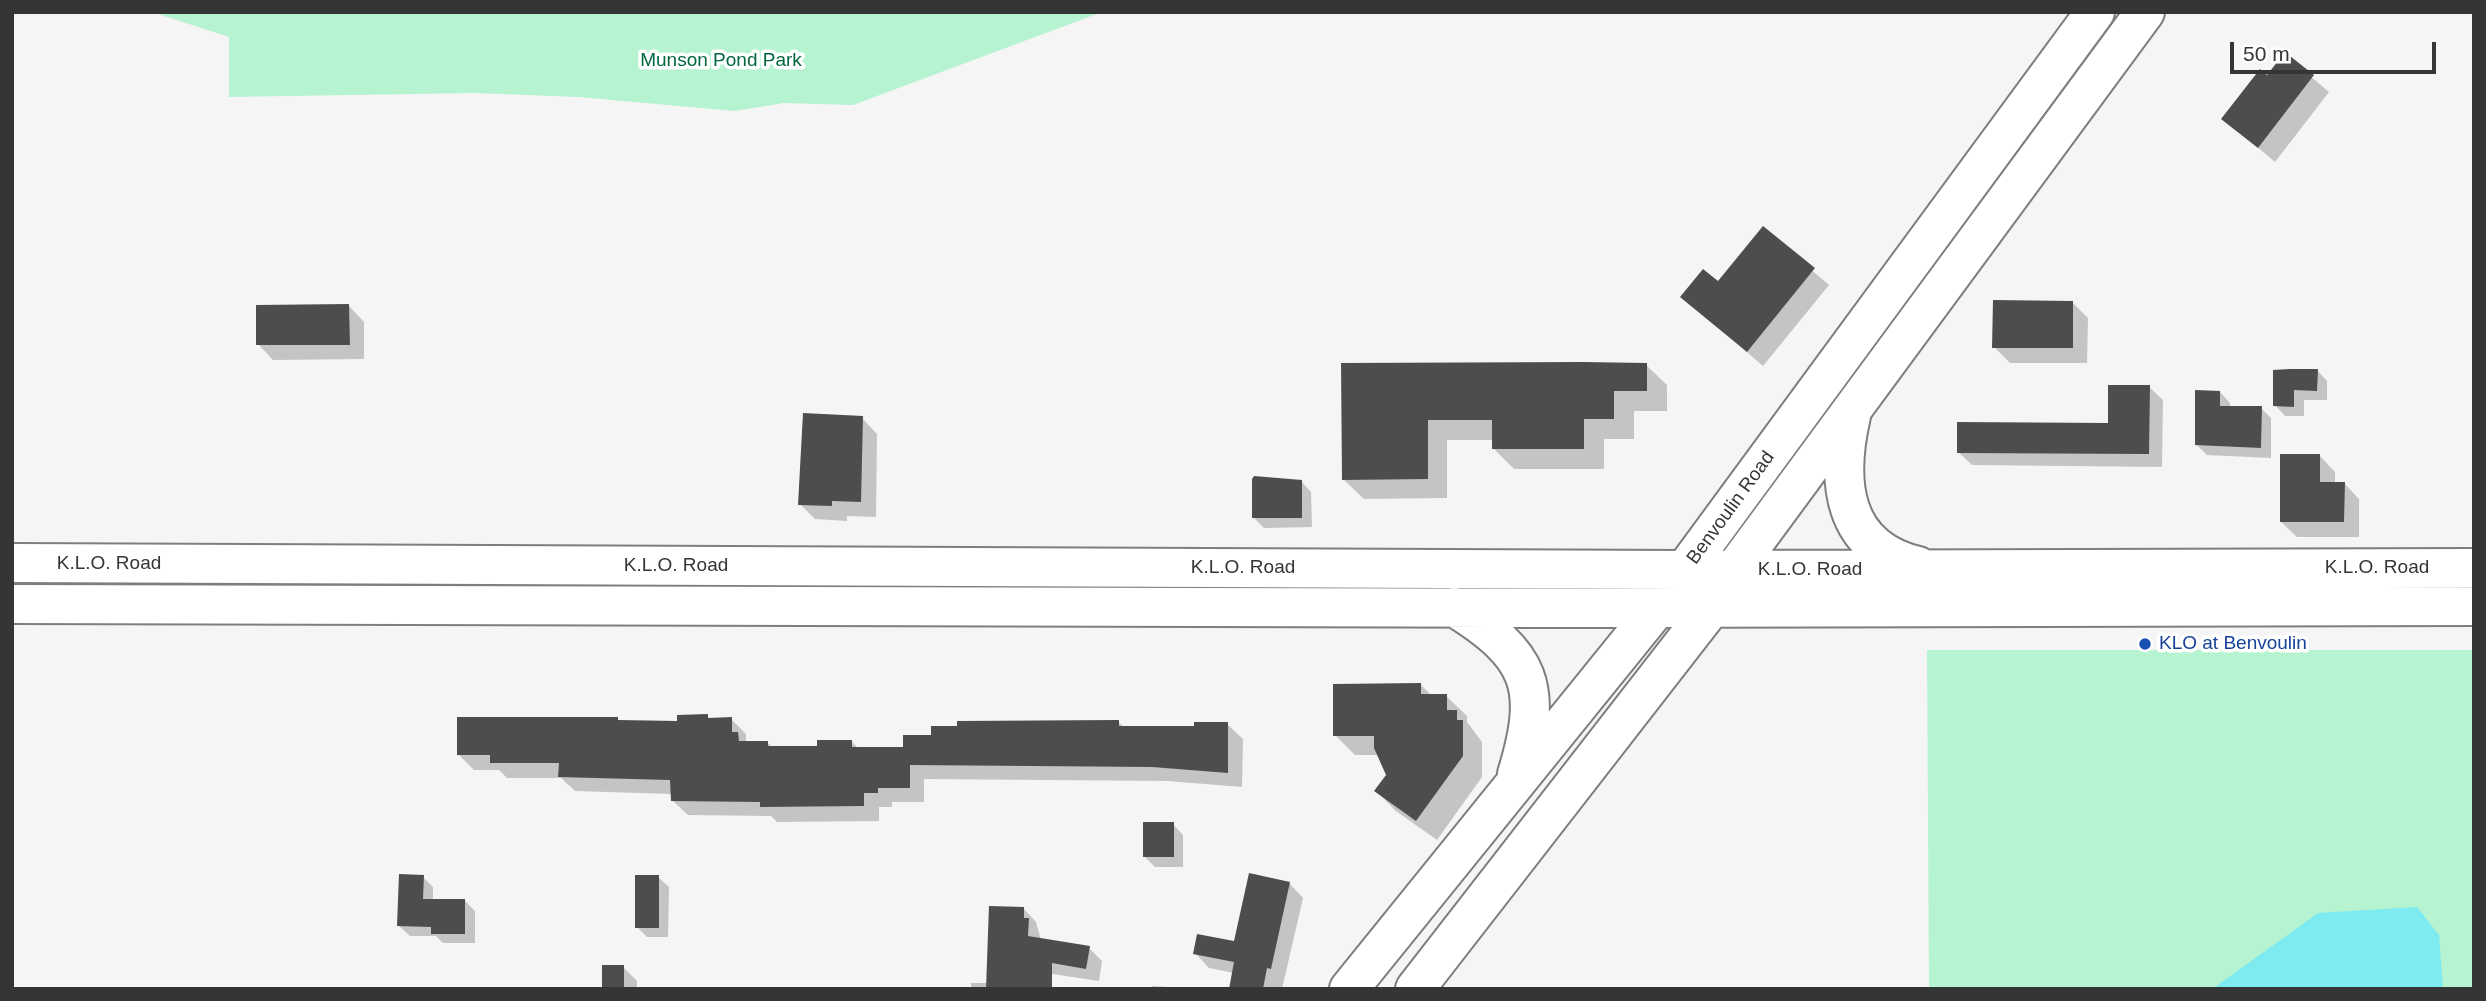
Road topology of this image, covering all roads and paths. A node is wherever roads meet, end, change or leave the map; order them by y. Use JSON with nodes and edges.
{"nodes":[{"id":1,"x":2095,"y":12,"type":"edge"},
{"id":2,"x":2145,"y":12,"type":"edge"},
{"id":3,"x":1853,"y":408,"type":"junction"},
{"id":4,"x":12,"y":563,"type":"edge"},
{"id":5,"x":2474,"y":568,"type":"edge"},
{"id":6,"x":1930,"y":569,"type":"junction"},
{"id":7,"x":1685,"y":570,"type":"junction"},
{"id":8,"x":1734,"y":570,"type":"junction"},
{"id":9,"x":12,"y":604,"type":"edge"},
{"id":10,"x":2474,"y":606,"type":"edge"},
{"id":11,"x":1454,"y":607,"type":"junction"},
{"id":12,"x":1657,"y":608,"type":"junction"},
{"id":13,"x":1710,"y":608,"type":"junction"},
{"id":14,"x":1513,"y":786,"type":"junction"},
{"id":15,"x":1349,"y":989,"type":"edge"},
{"id":16,"x":1415,"y":989,"type":"edge"}],
"edges":[{"from":1,"to":7,"type":"main road","name":"Benvoulin Road"},
{"from":2,"to":3,"type":"main road","name":"Benvoulin Road"},
{"from":3,"to":6,"type":"main road"},
{"from":3,"to":8,"type":"main road","name":"Benvoulin Road"},
{"from":4,"to":7,"type":"main road","name":"K.L.O. Road"},
{"from":5,"to":6,"type":"main road","name":"K.L.O. Road"},
{"from":6,"to":8,"type":"main road","name":"K.L.O. Road"},
{"from":7,"to":8,"type":"main road","name":"K.L.O. Road"},
{"from":7,"to":12,"type":"main road","name":"Benvoulin Road"},
{"from":8,"to":13,"type":"main road","name":"Benvoulin Road"},
{"from":9,"to":11,"type":"main road","name":"K.L.O. Road"},
{"from":10,"to":13,"type":"main road","name":"K.L.O. Road"},
{"from":11,"to":12,"type":"main road","name":"K.L.O. Road"},
{"from":11,"to":14,"type":"main road"},
{"from":12,"to":13,"type":"main road","name":"K.L.O. Road"},
{"from":12,"to":14,"type":"main road","name":"Benvoulin Road"},
{"from":13,"to":16,"type":"main road","name":"Benvoulin Road"},
{"from":14,"to":15,"type":"main road","name":"Benvoulin Road"}]}
